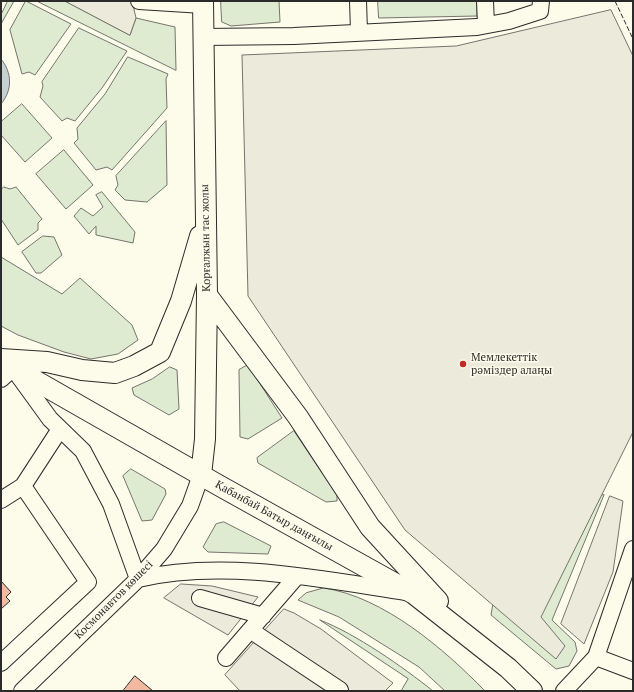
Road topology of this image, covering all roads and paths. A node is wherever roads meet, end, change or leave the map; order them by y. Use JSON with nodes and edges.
{"nodes":[{"id":1,"x":139,"y":1,"type":"edge"},
{"id":2,"x":358,"y":1,"type":"edge"},
{"id":3,"x":485,"y":1,"type":"edge"},
{"id":4,"x":541,"y":1,"type":"edge"},
{"id":5,"x":203,"y":3,"type":"edge"},
{"id":6,"x":486,"y":25,"type":"junction"},
{"id":7,"x":360,"y":32,"type":"junction"},
{"id":8,"x":203,"y":37,"type":"junction"},
{"id":9,"x":206,"y":215,"type":"junction"},
{"id":10,"x":207,"y":296,"type":"junction"},
{"id":11,"x":4,"y":367,"type":"edge"},
{"id":12,"x":60,"y":429,"type":"junction"},
{"id":13,"x":201,"y":475,"type":"junction"},
{"id":14,"x":23,"y":486,"type":"junction"},
{"id":15,"x":1,"y":500,"type":"edge"},
{"id":16,"x":633,"y":549,"type":"edge"},
{"id":17,"x":297,"y":576,"type":"junction"},
{"id":18,"x":138,"y":579,"type":"junction"},
{"id":19,"x":414,"y":594,"type":"junction"},
{"id":20,"x":200,"y":598,"type":"dead end"},
{"id":21,"x":263,"y":616,"type":"junction"},
{"id":22,"x":250,"y":630,"type":"junction"},
{"id":23,"x":471,"y":638,"type":"junction"},
{"id":24,"x":596,"y":657,"type":"junction"},
{"id":25,"x":226,"y":658,"type":"dead end"},
{"id":26,"x":1,"y":664,"type":"edge"},
{"id":27,"x":633,"y":671,"type":"edge"},
{"id":28,"x":340,"y":690,"type":"edge"},
{"id":29,"x":22,"y":691,"type":"edge"},
{"id":30,"x":532,"y":691,"type":"edge"},
{"id":31,"x":564,"y":691,"type":"edge"}],
"edges":[{"from":1,"to":5,"type":"street"},
{"from":2,"to":7,"type":"street"},
{"from":3,"to":6,"type":"street"},
{"from":4,"to":6,"type":"street"},
{"from":5,"to":8,"type":"main road","name":"Қорғалжын тас жолы"},
{"from":6,"to":7,"type":"street"},
{"from":7,"to":8,"type":"street"},
{"from":8,"to":9,"type":"main road","name":"Қорғалжын тас жолы"},
{"from":9,"to":10,"type":"main road","name":"Қорғалжын тас жолы"},
{"from":9,"to":11,"type":"main road"},
{"from":10,"to":13,"type":"main road","name":"Қорғалжын тас жолы"},
{"from":10,"to":23,"type":"main road"},
{"from":11,"to":12,"type":"street"},
{"from":11,"to":13,"type":"main road","name":"Қабанбай Батыр даңғылы"},
{"from":12,"to":14,"type":"street"},
{"from":12,"to":18,"type":"street"},
{"from":13,"to":18,"type":"street","name":"Космонавтов көшесі"},
{"from":13,"to":19,"type":"main road","name":"Қабанбай Батыр даңғылы"},
{"from":14,"to":15,"type":"street"},
{"from":14,"to":26,"type":"street"},
{"from":16,"to":24,"type":"street"},
{"from":17,"to":18,"type":"street"},
{"from":17,"to":19,"type":"street"},
{"from":17,"to":21,"type":"street"},
{"from":18,"to":29,"type":"street","name":"Космонавтов көшесі"},
{"from":19,"to":23,"type":"main road","name":"Қабанбай Батыр даңғылы"},
{"from":20,"to":21,"type":"street"},
{"from":21,"to":22,"type":"street"},
{"from":22,"to":25,"type":"street"},
{"from":22,"to":28,"type":"street"},
{"from":23,"to":30,"type":"main road","name":"Қабанбай Батыр даңғылы"},
{"from":24,"to":27,"type":"street"},
{"from":24,"to":31,"type":"street"}]}
